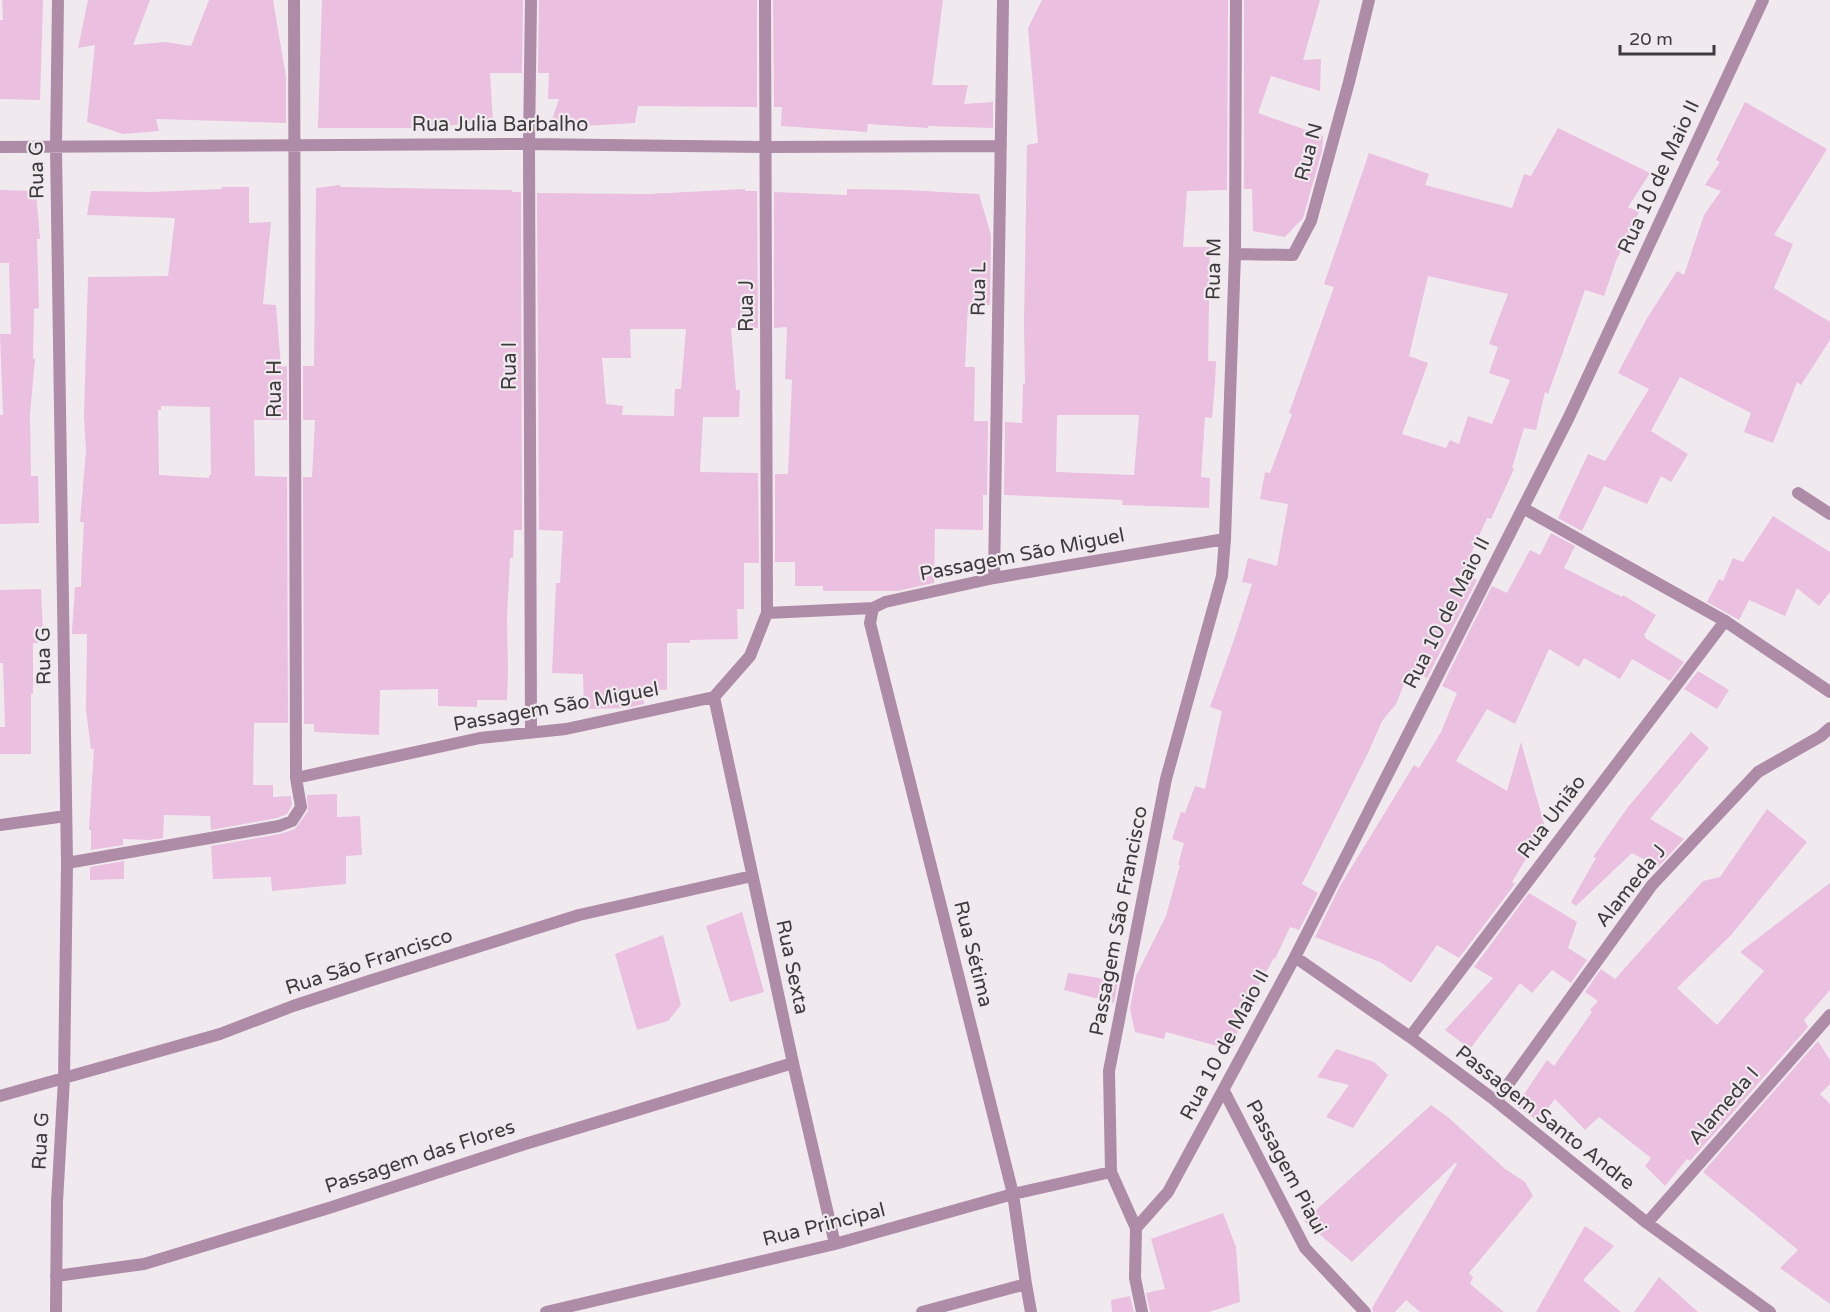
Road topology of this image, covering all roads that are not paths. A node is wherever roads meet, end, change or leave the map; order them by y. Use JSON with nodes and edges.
{"nodes":[{"id":1,"x":58,"y":0,"type":"edge"},
{"id":2,"x":294,"y":0,"type":"edge"},
{"id":3,"x":531,"y":0,"type":"edge"},
{"id":4,"x":765,"y":0,"type":"edge"},
{"id":5,"x":1003,"y":0,"type":"edge"},
{"id":6,"x":1236,"y":0,"type":"edge"},
{"id":7,"x":1369,"y":0,"type":"edge"},
{"id":8,"x":1763,"y":0,"type":"edge"},
{"id":9,"x":529,"y":144,"type":"junction"},
{"id":10,"x":295,"y":146,"type":"junction"},
{"id":11,"x":1000,"y":146,"type":"junction"},
{"id":12,"x":0,"y":147,"type":"edge"},
{"id":13,"x":766,"y":147,"type":"junction"},
{"id":14,"x":56,"y":148,"type":"junction"},
{"id":15,"x":1235,"y":254,"type":"junction"},
{"id":16,"x":1798,"y":493,"type":"dead end"},
{"id":17,"x":1523,"y":508,"type":"junction"},
{"id":18,"x":1830,"y":514,"type":"edge"},
{"id":19,"x":1225,"y":539,"type":"junction"},
{"id":20,"x":994,"y":578,"type":"junction"},
{"id":21,"x":873,"y":608,"type":"junction"},
{"id":22,"x":767,"y":613,"type":"junction"},
{"id":23,"x":1725,"y":621,"type":"junction"},
{"id":24,"x":1830,"y":692,"type":"edge"},
{"id":25,"x":714,"y":697,"type":"junction"},
{"id":26,"x":1830,"y":728,"type":"edge"},
{"id":27,"x":531,"y":731,"type":"junction"},
{"id":28,"x":296,"y":778,"type":"junction"},
{"id":29,"x":66,"y":816,"type":"junction"},
{"id":30,"x":0,"y":825,"type":"edge"},
{"id":31,"x":67,"y":863,"type":"junction"},
{"id":32,"x":752,"y":876,"type":"junction"},
{"id":33,"x":1295,"y":957,"type":"junction"},
{"id":34,"x":1830,"y":1015,"type":"edge"},
{"id":35,"x":1410,"y":1037,"type":"junction"},
{"id":36,"x":793,"y":1063,"type":"junction"},
{"id":37,"x":64,"y":1079,"type":"junction"},
{"id":38,"x":1224,"y":1091,"type":"junction"},
{"id":39,"x":0,"y":1096,"type":"edge"},
{"id":40,"x":1496,"y":1101,"type":"junction"},
{"id":41,"x":1111,"y":1172,"type":"junction"},
{"id":42,"x":1013,"y":1194,"type":"junction"},
{"id":43,"x":1647,"y":1222,"type":"junction"},
{"id":44,"x":1136,"y":1228,"type":"junction"},
{"id":45,"x":835,"y":1244,"type":"junction"},
{"id":46,"x":56,"y":1276,"type":"junction"},
{"id":47,"x":1026,"y":1284,"type":"junction"},
{"id":48,"x":56,"y":1312,"type":"edge"},
{"id":49,"x":546,"y":1312,"type":"edge"},
{"id":50,"x":922,"y":1312,"type":"edge"},
{"id":51,"x":1031,"y":1312,"type":"edge"},
{"id":52,"x":1142,"y":1312,"type":"edge"},
{"id":53,"x":1365,"y":1312,"type":"edge"},
{"id":54,"x":1770,"y":1312,"type":"edge"}],
"edges":[{"from":1,"to":14,"type":"street","name":"Rua G"},
{"from":2,"to":10,"type":"street","name":"Rua H"},
{"from":3,"to":9,"type":"street","name":"Rua I"},
{"from":4,"to":13,"type":"street","name":"Rua J"},
{"from":5,"to":11,"type":"street","name":"Rua L"},
{"from":6,"to":15,"type":"street","name":"Rua M"},
{"from":7,"to":15,"type":"street","name":"Rua N"},
{"from":8,"to":17,"type":"street","name":"Rua 10 de Maio II"},
{"from":9,"to":10,"type":"street","name":"Rua Julia Barbalho"},
{"from":9,"to":13,"type":"street","name":"Rua Julia Barbalho"},
{"from":9,"to":27,"type":"street","name":"Rua I"},
{"from":10,"to":14,"type":"street","name":"Rua Julia Barbalho"},
{"from":10,"to":28,"type":"street","name":"Rua H"},
{"from":11,"to":13,"type":"street","name":"Rua Julia Barbalho"},
{"from":11,"to":20,"type":"street","name":"Rua L"},
{"from":12,"to":14,"type":"street","name":"Rua Julia Barbalho"},
{"from":13,"to":22,"type":"street","name":"Rua J"},
{"from":14,"to":29,"type":"street","name":"Rua G"},
{"from":15,"to":19,"type":"street","name":"Rua M"},
{"from":16,"to":18,"type":"street"},
{"from":17,"to":23,"type":"street"},
{"from":17,"to":33,"type":"street","name":"Rua 10 de Maio II"},
{"from":19,"to":20,"type":"street","name":"Passagem São Miguel"},
{"from":19,"to":41,"type":"street","name":"Passagem São Francisco"},
{"from":20,"to":21,"type":"street","name":"Passagem São Miguel"},
{"from":21,"to":22,"type":"street","name":"Passagem São Miguel"},
{"from":21,"to":42,"type":"street","name":"Rua Sétima"},
{"from":22,"to":25,"type":"street"},
{"from":23,"to":24,"type":"street"},
{"from":23,"to":35,"type":"street","name":"Rua União"},
{"from":25,"to":27,"type":"street","name":"Passagem São Miguel"},
{"from":25,"to":32,"type":"street","name":"Rua Sexta"},
{"from":26,"to":40,"type":"street","name":"Alameda J"},
{"from":27,"to":28,"type":"street","name":"Passagem São Miguel"},
{"from":28,"to":31,"type":"street"},
{"from":29,"to":30,"type":"street"},
{"from":29,"to":31,"type":"street","name":"Rua G"},
{"from":31,"to":37,"type":"street","name":"Rua G"},
{"from":32,"to":36,"type":"street","name":"Rua Sexta"},
{"from":32,"to":37,"type":"street","name":"Rua São Francisco"},
{"from":33,"to":35,"type":"street","name":"Passagem Santo Andre"},
{"from":33,"to":38,"type":"street","name":"Rua 10 de Maio II"},
{"from":34,"to":43,"type":"street","name":"Alameda I"},
{"from":35,"to":40,"type":"street","name":"Passagem Santo Andre"},
{"from":36,"to":45,"type":"street","name":"Rua Sexta"},
{"from":36,"to":46,"type":"street","name":"Passagem das Flores"},
{"from":37,"to":39,"type":"street","name":"Rua São Francisco"},
{"from":37,"to":46,"type":"street","name":"Rua G"},
{"from":38,"to":44,"type":"street","name":"Rua 10 de Maio II"},
{"from":38,"to":53,"type":"street","name":"Passagem Piaui"},
{"from":40,"to":43,"type":"street","name":"Passagem Santo Andre"},
{"from":41,"to":42,"type":"street","name":"Rua Principal"},
{"from":41,"to":44,"type":"street","name":"Passagem São Francisco"},
{"from":42,"to":45,"type":"street","name":"Rua Principal"},
{"from":42,"to":47,"type":"street","name":"Rua Sétima"},
{"from":43,"to":54,"type":"street","name":"Passagem Santo Andre"},
{"from":44,"to":52,"type":"street","name":"Passagem São Francisco"},
{"from":45,"to":49,"type":"street","name":"Rua Principal"},
{"from":46,"to":48,"type":"street","name":"Rua G"},
{"from":47,"to":50,"type":"street"},
{"from":47,"to":51,"type":"street","name":"Rua Sétima"}]}
